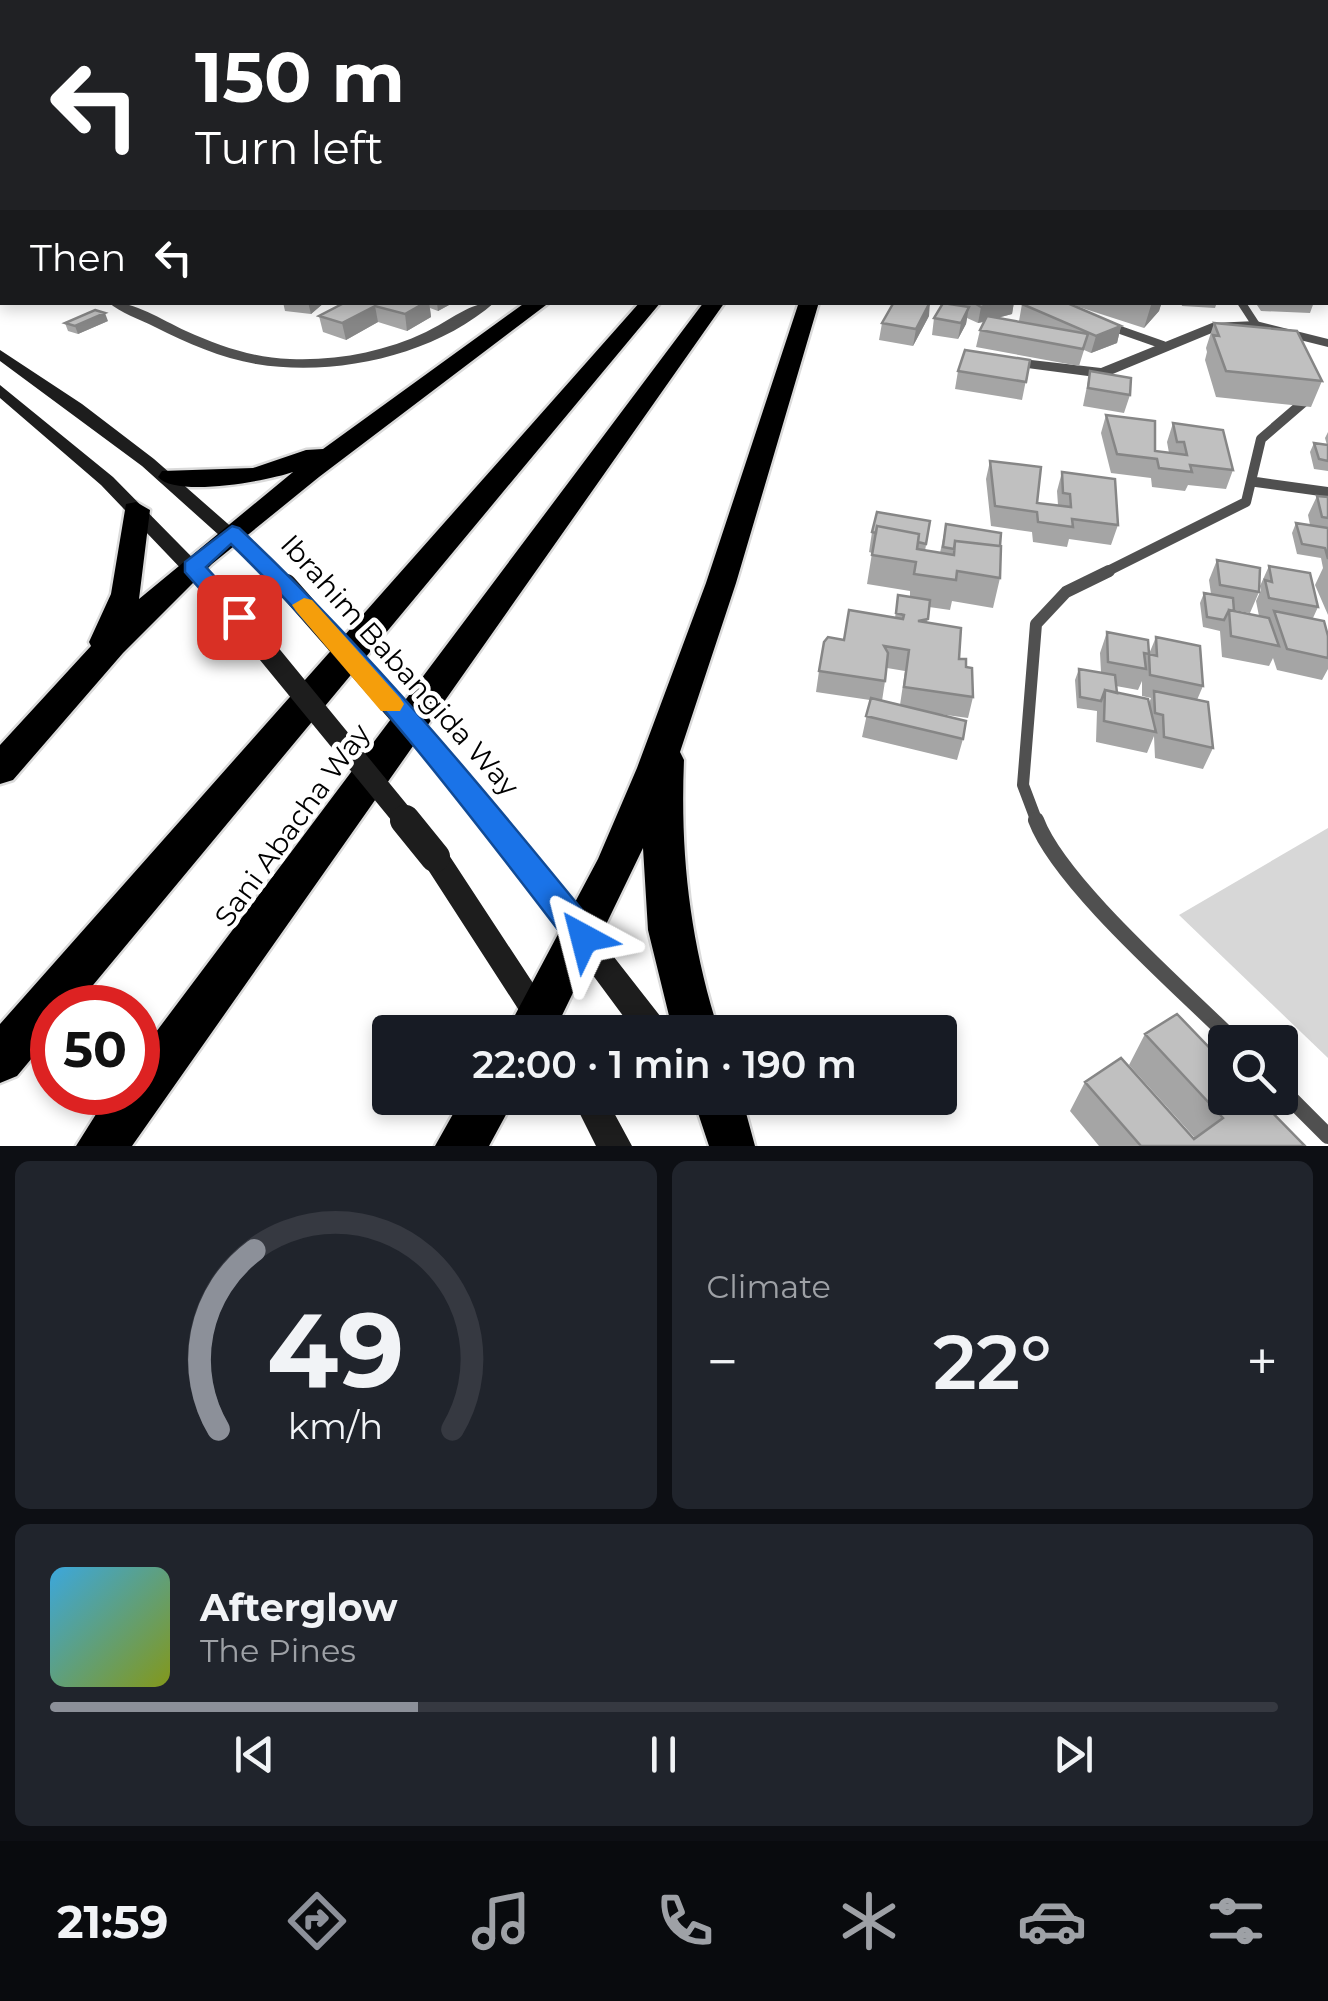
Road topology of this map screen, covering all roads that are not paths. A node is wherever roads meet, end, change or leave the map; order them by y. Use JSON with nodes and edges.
{"nodes":[{"id":1,"x":121,"y":305,"type":"edge"},
{"id":2,"x":483,"y":305,"type":"edge"},
{"id":3,"x":536,"y":305,"type":"edge"},
{"id":4,"x":647,"y":305,"type":"edge"},
{"id":5,"x":714,"y":305,"type":"edge"},
{"id":6,"x":808,"y":305,"type":"edge"},
{"id":7,"x":1244,"y":305,"type":"edge"},
{"id":8,"x":1096,"y":321,"type":"edge"},
{"id":9,"x":1256,"y":325,"type":"junction"},
{"id":10,"x":1328,"y":342,"type":"edge"},
{"id":11,"x":1163,"y":346,"type":"junction"},
{"id":12,"x":0,"y":354,"type":"edge"},
{"id":13,"x":996,"y":360,"type":"edge"},
{"id":14,"x":1303,"y":385,"type":"edge"},
{"id":15,"x":0,"y":390,"type":"edge"},
{"id":16,"x":350,"y":441,"type":"junction"},
{"id":17,"x":170,"y":476,"type":"junction"},
{"id":18,"x":1256,"y":482,"type":"junction"},
{"id":19,"x":1328,"y":492,"type":"edge"},
{"id":20,"x":136,"y":510,"type":"junction"},
{"id":21,"x":232,"y":533,"type":"junction"},
{"id":22,"x":193,"y":567,"type":"junction"},
{"id":23,"x":100,"y":654,"type":"junction"},
{"id":24,"x":668,"y":733,"type":"junction"},
{"id":25,"x":0,"y":770,"type":"edge"},
{"id":26,"x":584,"y":938,"type":"junction"},
{"id":27,"x":533,"y":1015,"type":"edge"},
{"id":28,"x":546,"y":1015,"type":"edge"},
{"id":29,"x":641,"y":1015,"type":"edge"},
{"id":30,"x":690,"y":1015,"type":"edge"},
{"id":31,"x":1218,"y":1025,"type":"edge"},
{"id":32,"x":0,"y":1060,"type":"edge"},
{"id":33,"x":1298,"y":1106,"type":"edge"},
{"id":34,"x":479,"y":1115,"type":"edge"},
{"id":35,"x":598,"y":1115,"type":"edge"},
{"id":36,"x":1328,"y":1136,"type":"edge"},
{"id":37,"x":101,"y":1146,"type":"edge"},
{"id":38,"x":460,"y":1146,"type":"edge"},
{"id":39,"x":616,"y":1146,"type":"edge"}],
"edges":[{"from":1,"to":2,"type":"street"},
{"from":3,"to":16,"type":"highway"},
{"from":4,"to":32,"type":"highway","name":"Sani Abacha Way"},
{"from":5,"to":37,"type":"highway","name":"Sani Abacha Way"},
{"from":6,"to":24,"type":"highway"},
{"from":7,"to":9,"type":"lane"},
{"from":8,"to":11,"type":"lane"},
{"from":9,"to":10,"type":"street"},
{"from":9,"to":11,"type":"street"},
{"from":11,"to":13,"type":"street"},
{"from":12,"to":17,"type":"main road","name":"Ibrahim Babangida Way"},
{"from":14,"to":18,"type":"lane"},
{"from":15,"to":20,"type":"main road"},
{"from":16,"to":17,"type":"highway"},
{"from":16,"to":21,"type":"highway"},
{"from":17,"to":21,"type":"main road","name":"Ibrahim Babangida Way"},
{"from":18,"to":19,"type":"lane"},
{"from":18,"to":31,"type":"lane"},
{"from":20,"to":22,"type":"main road"},
{"from":20,"to":23,"type":"highway"},
{"from":21,"to":22,"type":"highway"},
{"from":21,"to":26,"type":"main road","name":"Ibrahim Babangida Way","bridge":true},
{"from":22,"to":23,"type":"highway"},
{"from":22,"to":27,"type":"main road","bridge":true},
{"from":23,"to":25,"type":"highway"},
{"from":24,"to":26,"type":"highway"},
{"from":24,"to":30,"type":"highway"},
{"from":26,"to":28,"type":"highway"},
{"from":26,"to":29,"type":"main road","name":"Ibrahim Babangida Way"},
{"from":33,"to":36,"type":"lane"},
{"from":34,"to":38,"type":"highway"},
{"from":35,"to":39,"type":"main road"}]}
